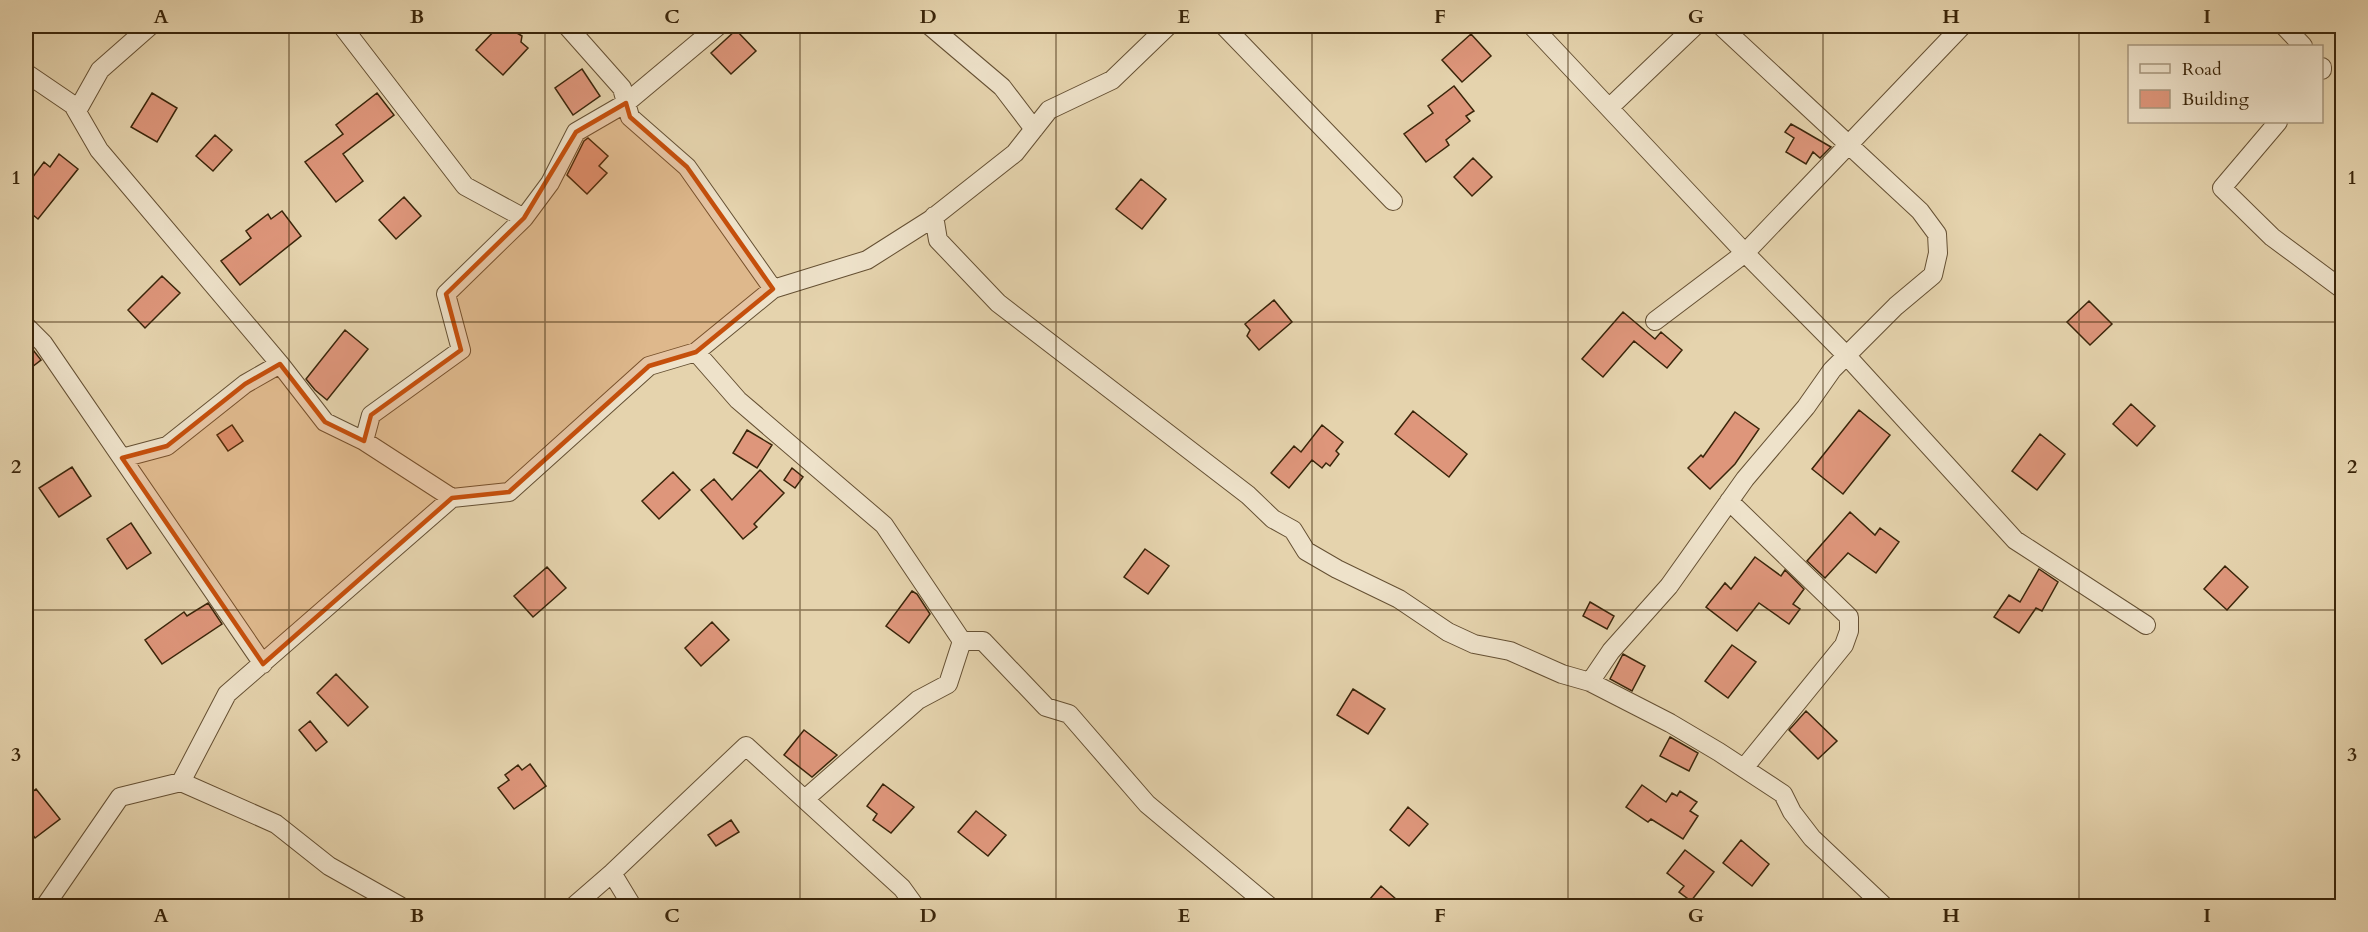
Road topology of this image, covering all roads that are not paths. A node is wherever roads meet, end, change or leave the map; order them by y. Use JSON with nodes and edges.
{"nodes":[{"id":1,"x":150,"y":26,"type":"edge"},
{"id":2,"x":342,"y":26,"type":"edge"},
{"id":3,"x":567,"y":26,"type":"edge"},
{"id":4,"x":718,"y":26,"type":"edge"},
{"id":5,"x":930,"y":26,"type":"edge"},
{"id":6,"x":1168,"y":26,"type":"edge"},
{"id":7,"x":1224,"y":26,"type":"edge"},
{"id":8,"x":1532,"y":26,"type":"edge"},
{"id":9,"x":1695,"y":26,"type":"edge"},
{"id":10,"x":1721,"y":26,"type":"edge"},
{"id":11,"x":1962,"y":26,"type":"edge"},
{"id":12,"x":2284,"y":26,"type":"edge"},
{"id":13,"x":2302,"y":45,"type":"edge"},
{"id":14,"x":26,"y":73,"type":"edge"},
{"id":15,"x":626,"y":103,"type":"junction"},
{"id":16,"x":1609,"y":108,"type":"junction"},
{"id":17,"x":77,"y":111,"type":"junction"},
{"id":18,"x":2277,"y":123,"type":"edge"},
{"id":19,"x":1034,"y":129,"type":"junction"},
{"id":20,"x":1848,"y":144,"type":"junction"},
{"id":21,"x":1393,"y":201,"type":"dead end"},
{"id":22,"x":934,"y":216,"type":"junction"},
{"id":23,"x":524,"y":219,"type":"junction"},
{"id":24,"x":1746,"y":253,"type":"junction"},
{"id":25,"x":773,"y":289,"type":"junction"},
{"id":26,"x":2343,"y":290,"type":"edge"},
{"id":27,"x":1655,"y":321,"type":"dead end"},
{"id":28,"x":26,"y":326,"type":"edge"},
{"id":29,"x":696,"y":352,"type":"junction"},
{"id":30,"x":1846,"y":356,"type":"junction"},
{"id":31,"x":280,"y":364,"type":"junction"},
{"id":32,"x":364,"y":441,"type":"junction"},
{"id":33,"x":122,"y":458,"type":"junction"},
{"id":34,"x":452,"y":498,"type":"junction"},
{"id":35,"x":1729,"y":501,"type":"junction"},
{"id":36,"x":2146,"y":625,"type":"dead end"},
{"id":37,"x":962,"y":642,"type":"junction"},
{"id":38,"x":263,"y":664,"type":"junction"},
{"id":39,"x":1590,"y":682,"type":"junction"},
{"id":40,"x":1744,"y":768,"type":"junction"},
{"id":41,"x":181,"y":782,"type":"junction"},
{"id":42,"x":805,"y":799,"type":"junction"},
{"id":43,"x":612,"y":873,"type":"junction"},
{"id":44,"x":45,"y":906,"type":"edge"},
{"id":45,"x":400,"y":906,"type":"edge"},
{"id":46,"x":574,"y":906,"type":"edge"},
{"id":47,"x":632,"y":906,"type":"edge"},
{"id":48,"x":915,"y":906,"type":"edge"},
{"id":49,"x":1269,"y":906,"type":"edge"},
{"id":50,"x":1884,"y":906,"type":"edge"}],
"edges":[{"from":1,"to":17,"type":"street"},
{"from":2,"to":23,"type":"street"},
{"from":3,"to":15,"type":"street"},
{"from":4,"to":15,"type":"street"},
{"from":5,"to":19,"type":"street"},
{"from":6,"to":19,"type":"street"},
{"from":7,"to":21,"type":"street"},
{"from":8,"to":16,"type":"street"},
{"from":9,"to":16,"type":"street"},
{"from":10,"to":20,"type":"street"},
{"from":11,"to":20,"type":"street"},
{"from":12,"to":13,"type":"street"},
{"from":14,"to":17,"type":"street"},
{"from":15,"to":23,"type":"street"},
{"from":15,"to":25,"type":"street"},
{"from":16,"to":24,"type":"street"},
{"from":17,"to":31,"type":"street"},
{"from":18,"to":26,"type":"street"},
{"from":19,"to":22,"type":"street"},
{"from":20,"to":24,"type":"street"},
{"from":20,"to":30,"type":"street"},
{"from":22,"to":25,"type":"street"},
{"from":22,"to":39,"type":"street"},
{"from":23,"to":32,"type":"street"},
{"from":24,"to":27,"type":"street"},
{"from":24,"to":30,"type":"street"},
{"from":25,"to":29,"type":"street"},
{"from":28,"to":33,"type":"street"},
{"from":29,"to":34,"type":"street"},
{"from":29,"to":37,"type":"street"},
{"from":30,"to":35,"type":"street"},
{"from":30,"to":36,"type":"street"},
{"from":31,"to":32,"type":"street"},
{"from":31,"to":33,"type":"street"},
{"from":32,"to":34,"type":"street"},
{"from":33,"to":38,"type":"street"},
{"from":34,"to":38,"type":"street"},
{"from":35,"to":39,"type":"street"},
{"from":35,"to":40,"type":"street"},
{"from":37,"to":42,"type":"street"},
{"from":37,"to":49,"type":"street"},
{"from":38,"to":41,"type":"street"},
{"from":39,"to":40,"type":"street"},
{"from":40,"to":50,"type":"street"},
{"from":41,"to":44,"type":"street"},
{"from":41,"to":45,"type":"street"},
{"from":42,"to":43,"type":"street"},
{"from":42,"to":48,"type":"street"},
{"from":43,"to":46,"type":"street"},
{"from":43,"to":47,"type":"street"}]}
